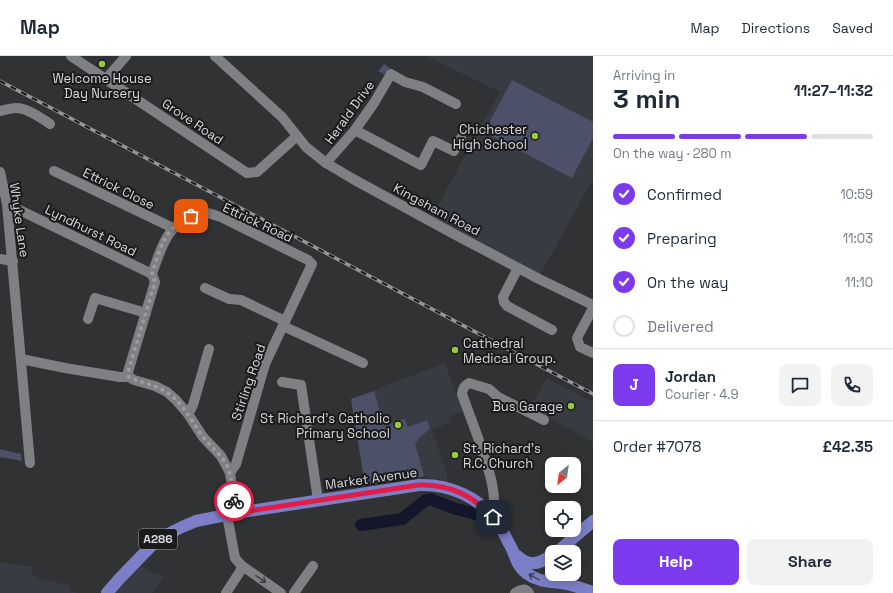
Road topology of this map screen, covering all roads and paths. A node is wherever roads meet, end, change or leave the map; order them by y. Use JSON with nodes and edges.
{"nodes":[{"id":1,"x":71,"y":56,"type":"edge"},
{"id":2,"x":126,"y":56,"type":"edge"},
{"id":3,"x":215,"y":56,"type":"edge"},
{"id":4,"x":106,"y":79,"type":"junction"},
{"id":5,"x":456,"y":104,"type":"dead end"},
{"id":6,"x":0,"y":111,"type":"edge"},
{"id":7,"x":50,"y":124,"type":"dead end"},
{"id":8,"x":355,"y":130,"type":"junction"},
{"id":9,"x":297,"y":136,"type":"junction"},
{"id":10,"x":461,"y":138,"type":"dead end"},
{"id":11,"x":326,"y":163,"type":"junction"},
{"id":12,"x":54,"y":171,"type":"dead end"},
{"id":13,"x":1,"y":178,"type":"edge"},
{"id":14,"x":7,"y":204,"type":"junction"},
{"id":15,"x":173,"y":228,"type":"junction"},
{"id":16,"x":0,"y":259,"type":"edge"},
{"id":17,"x":13,"y":261,"type":"junction"},
{"id":18,"x":312,"y":264,"type":"joint"},
{"id":19,"x":518,"y":268,"type":"junction"},
{"id":20,"x":152,"y":274,"type":"junction"},
{"id":21,"x":205,"y":288,"type":"dead end"},
{"id":22,"x":593,"y":307,"type":"edge"},
{"id":23,"x":146,"y":313,"type":"junction"},
{"id":24,"x":88,"y":319,"type":"dead end"},
{"id":25,"x":284,"y":323,"type":"junction"},
{"id":26,"x":552,"y":330,"type":"dead end"},
{"id":27,"x":209,"y":349,"type":"dead end"},
{"id":28,"x":593,"y":353,"type":"edge"},
{"id":29,"x":21,"y":359,"type":"junction"},
{"id":30,"x":363,"y":363,"type":"dead end"},
{"id":31,"x":129,"y":377,"type":"junction"},
{"id":32,"x":282,"y":382,"type":"dead end"},
{"id":33,"x":188,"y":414,"type":"junction"},
{"id":34,"x":544,"y":420,"type":"dead end"},
{"id":35,"x":30,"y":463,"type":"dead end"},
{"id":36,"x":230,"y":473,"type":"junction"},
{"id":37,"x":318,"y":500,"type":"junction"},
{"id":38,"x":232,"y":514,"type":"junction"},
{"id":39,"x":493,"y":517,"type":"junction"},
{"id":40,"x":593,"y":521,"type":"edge"},
{"id":41,"x":564,"y":545,"type":"edge"},
{"id":42,"x":514,"y":552,"type":"junction"},
{"id":43,"x":545,"y":560,"type":"edge"},
{"id":44,"x":241,"y":565,"type":"junction"},
{"id":45,"x":313,"y":566,"type":"dead end"},
{"id":46,"x":563,"y":581,"type":"edge"},
{"id":47,"x":567,"y":584,"type":"junction"},
{"id":48,"x":593,"y":592,"type":"edge"},
{"id":49,"x":108,"y":593,"type":"edge"},
{"id":50,"x":226,"y":593,"type":"edge"},
{"id":51,"x":281,"y":593,"type":"edge"},
{"id":52,"x":294,"y":593,"type":"edge"},
{"id":53,"x":516,"y":593,"type":"edge"},
{"id":54,"x":529,"y":593,"type":"edge"}],
"edges":[{"from":1,"to":4,"type":"street","name":"Grove Road"},
{"from":2,"to":4,"type":"street"},
{"from":3,"to":9,"type":"street","name":"Kingsham Road"},
{"from":4,"to":9,"type":"street","name":"Grove Road"},
{"from":5,"to":8,"type":"street","name":"Herald Drive"},
{"from":6,"to":7,"type":"street"},
{"from":8,"to":10,"type":"street"},
{"from":8,"to":11,"type":"street","name":"Herald Drive"},
{"from":9,"to":11,"type":"street","name":"Kingsham Road"},
{"from":11,"to":19,"type":"street","name":"Kingsham Road"},
{"from":12,"to":15,"type":"street","name":"Ettrick Close"},
{"from":13,"to":14,"type":"street","name":"Whyke Lane"},
{"from":14,"to":17,"type":"street","name":"Whyke Lane"},
{"from":14,"to":20,"type":"street","name":"Lyndhurst Road"},
{"from":15,"to":18,"type":"street","name":"Ettrick Road"},
{"from":15,"to":20,"type":"street","name":"Ettrick Road"},
{"from":16,"to":17,"type":"street"},
{"from":17,"to":29,"type":"street","name":"Whyke Lane"},
{"from":18,"to":25,"type":"street","name":"Stirling Road"},
{"from":19,"to":22,"type":"street","name":"Kingsham Road"},
{"from":19,"to":26,"type":"street"},
{"from":20,"to":23,"type":"street"},
{"from":21,"to":25,"type":"street"},
{"from":22,"to":28,"type":"street"},
{"from":23,"to":24,"type":"street"},
{"from":23,"to":31,"type":"street"},
{"from":25,"to":30,"type":"street"},
{"from":25,"to":36,"type":"street","name":"Stirling Road"},
{"from":27,"to":33,"type":"street"},
{"from":29,"to":31,"type":"street"},
{"from":29,"to":35,"type":"street","name":"Whyke Lane"},
{"from":31,"to":33,"type":"street"},
{"from":32,"to":37,"type":"street"},
{"from":33,"to":36,"type":"street"},
{"from":34,"to":39,"type":"street"},
{"from":36,"to":38,"type":"street"},
{"from":37,"to":38,"type":"main road","name":"Market Avenue","number":"A286"},
{"from":37,"to":39,"type":"main road","name":"Market Avenue","number":"A286"},
{"from":38,"to":44,"type":"street"},
{"from":38,"to":49,"type":"main road","number":"A286"},
{"from":39,"to":42,"type":"main road","name":"Market Avenue","number":"A286"},
{"from":40,"to":41,"type":"main road","number":"A286"},
{"from":42,"to":43,"type":"main road","number":"A286"},
{"from":47,"to":42,"type":"main road","number":"A286","one_way":true},
{"from":44,"to":50,"type":"street"},
{"from":44,"to":51,"type":"street","one_way":true},
{"from":45,"to":52,"type":"street"},
{"from":46,"to":47,"type":"main road","number":"A286"},
{"from":47,"to":48,"type":"main road","number":"A286"},
{"from":53,"to":54,"type":"street"}]}
